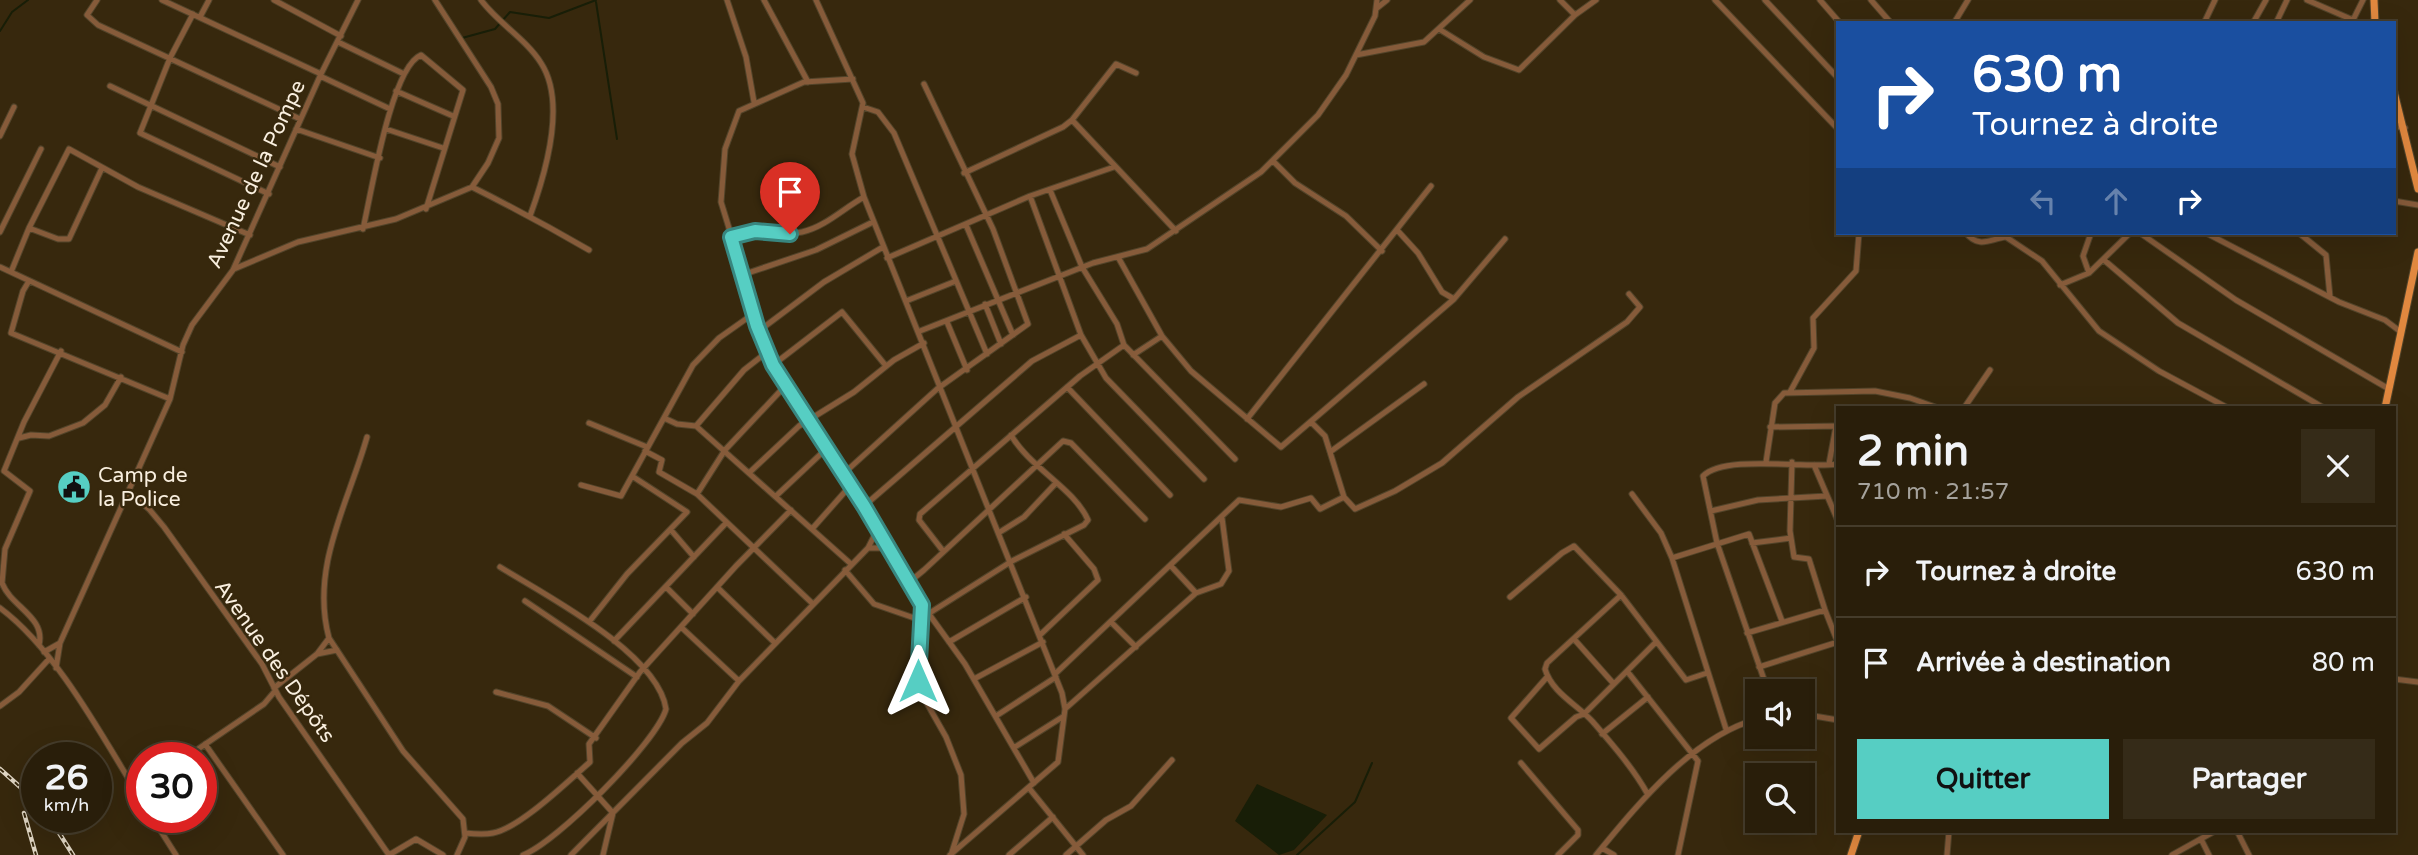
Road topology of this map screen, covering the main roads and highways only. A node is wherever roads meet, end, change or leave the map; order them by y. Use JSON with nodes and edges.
{"nodes":[{"id":1,"x":2374,"y":0,"type":"edge"},
{"id":2,"x":2375,"y":21,"type":"edge"},
{"id":3,"x":2396,"y":99,"type":"edge"},
{"id":4,"x":2418,"y":189,"type":"edge"},
{"id":5,"x":2418,"y":252,"type":"edge"},
{"id":6,"x":2385,"y":406,"type":"edge"},
{"id":7,"x":1857,"y":833,"type":"edge"},
{"id":8,"x":1851,"y":855,"type":"edge"}],
"edges":[{"from":1,"to":2,"type":"main road"},
{"from":3,"to":4,"type":"main road"},
{"from":5,"to":6,"type":"main road"},
{"from":7,"to":8,"type":"main road"}]}
